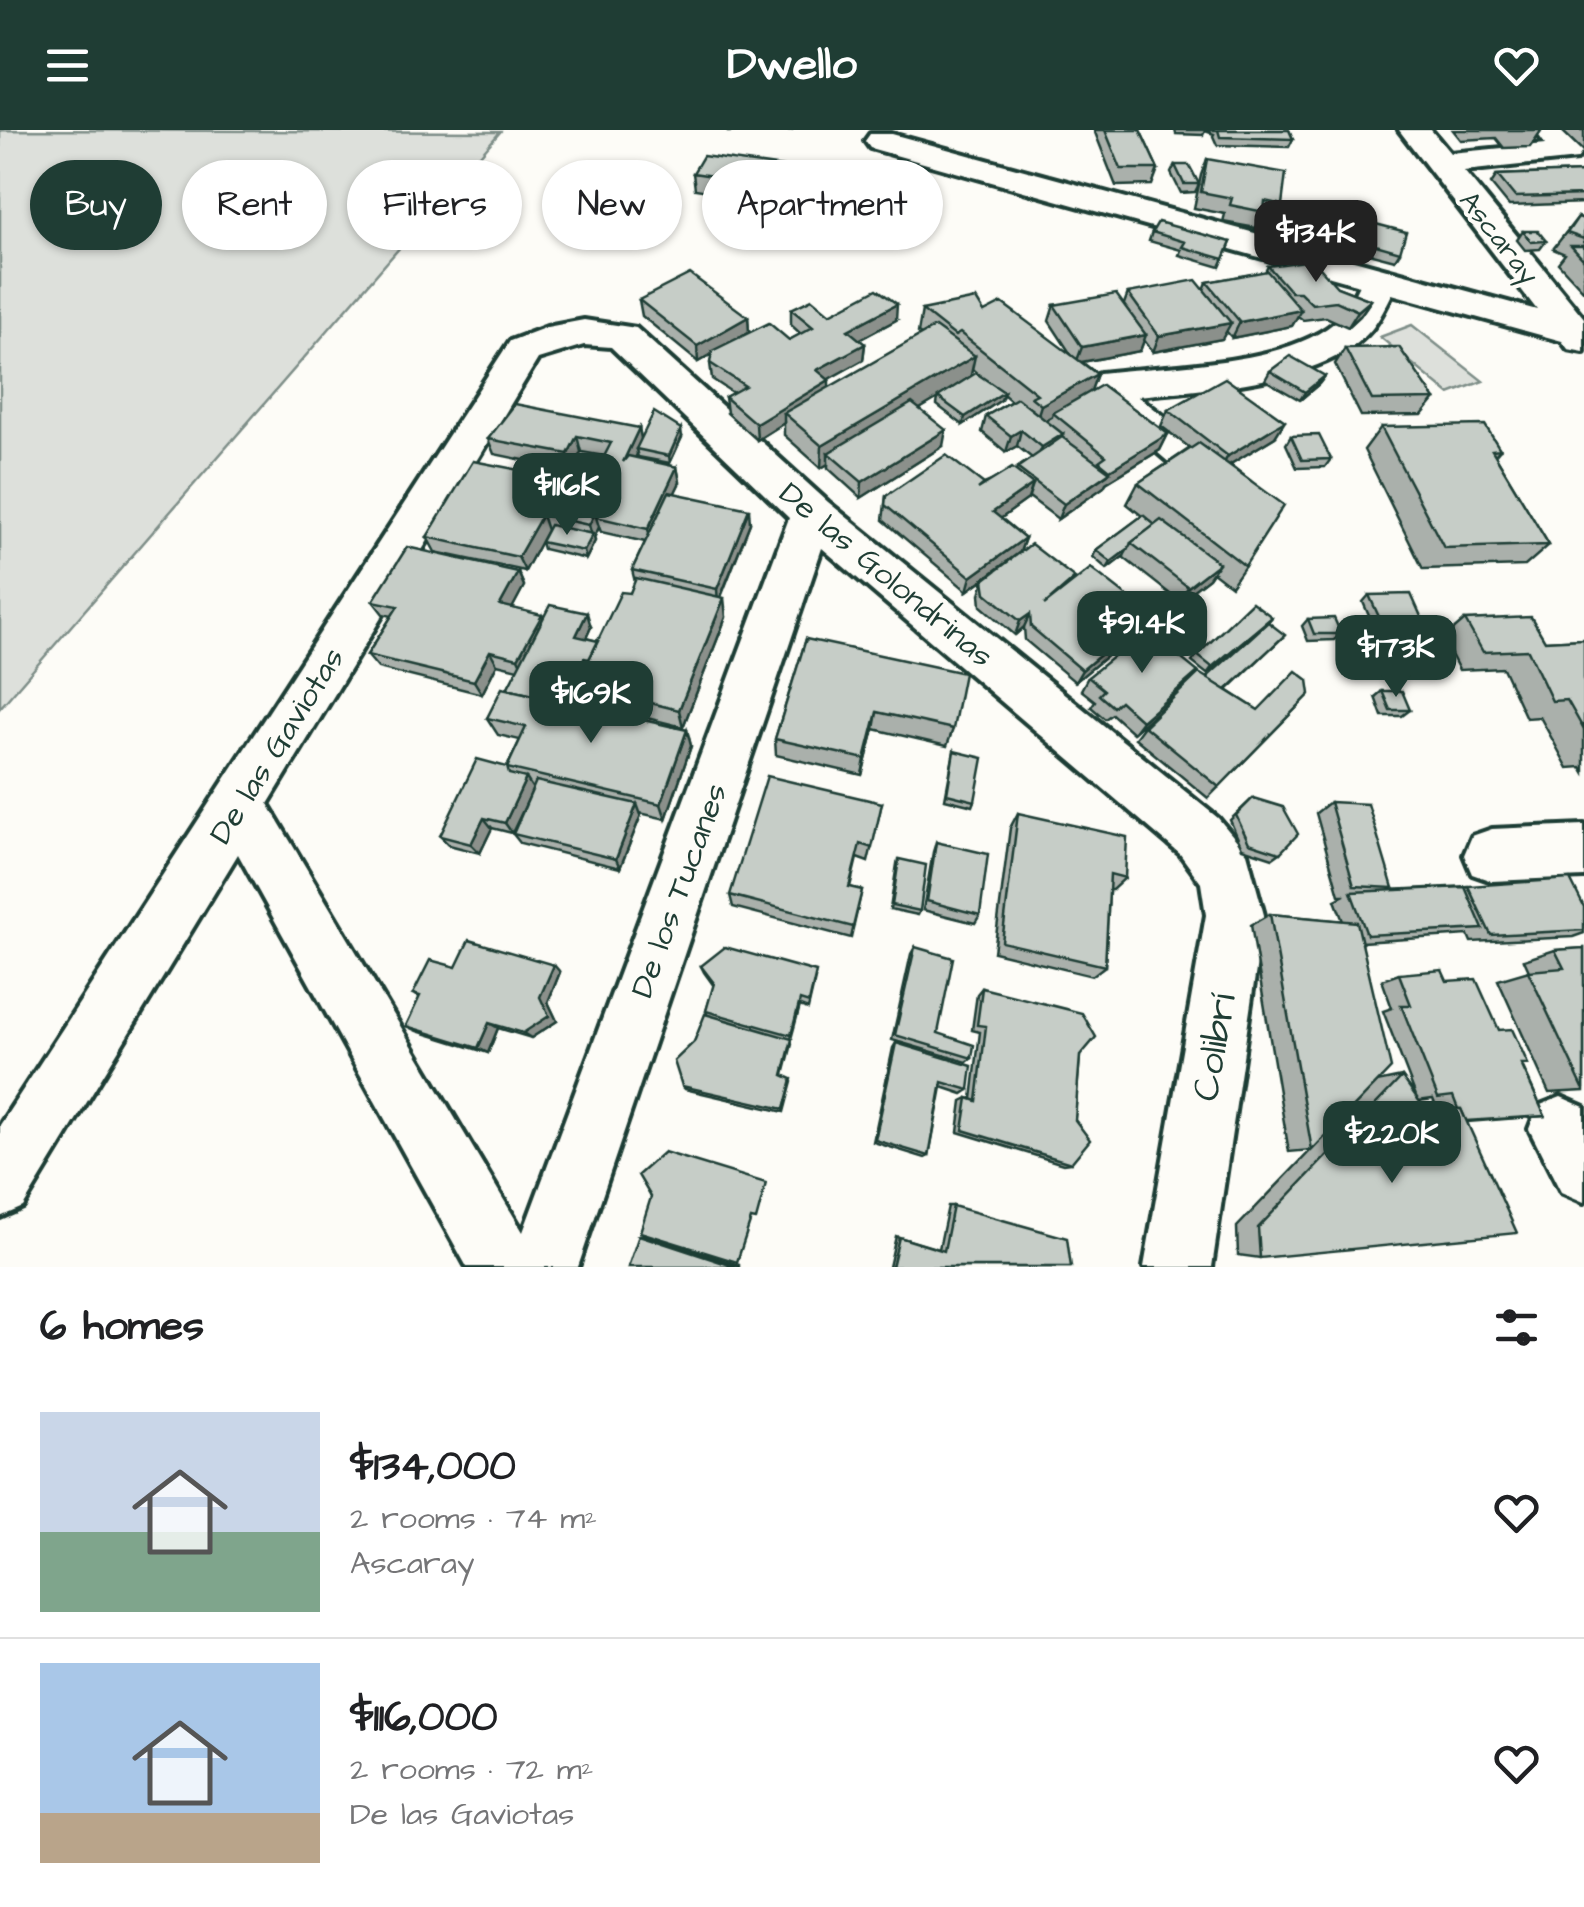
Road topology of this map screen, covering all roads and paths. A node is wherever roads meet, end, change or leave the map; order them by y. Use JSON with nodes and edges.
{"nodes":[{"id":1,"x":1415,"y":130,"type":"edge"},
{"id":2,"x":1551,"y":130,"type":"edge"},
{"id":3,"x":881,"y":141,"type":"dead end"},
{"id":4,"x":1448,"y":172,"type":"junction"},
{"id":5,"x":1584,"y":174,"type":"edge"},
{"id":6,"x":1380,"y":279,"type":"junction"},
{"id":7,"x":572,"y":331,"type":"joint"},
{"id":8,"x":1582,"y":338,"type":"edge"},
{"id":9,"x":1234,"y":494,"type":"edge"},
{"id":10,"x":812,"y":514,"type":"junction"},
{"id":11,"x":239,"y":805,"type":"junction"},
{"id":12,"x":1199,"y":836,"type":"joint"},
{"id":13,"x":1584,"y":850,"type":"edge"},
{"id":14,"x":1492,"y":856,"type":"dead end"},
{"id":15,"x":0,"y":1184,"type":"edge"},
{"id":16,"x":505,"y":1267,"type":"edge"},
{"id":17,"x":544,"y":1267,"type":"edge"},
{"id":18,"x":1178,"y":1267,"type":"edge"}],
"edges":[{"from":1,"to":4,"type":"street","name":"Ascaray"},
{"from":2,"to":4,"type":"street"},
{"from":3,"to":6,"type":"street"},
{"from":4,"to":5,"type":"street"},
{"from":4,"to":8,"type":"street","name":"Ascaray"},
{"from":6,"to":8,"type":"street"},
{"from":6,"to":9,"type":"street"},
{"from":7,"to":10,"type":"street","name":"De las Golondrinas"},
{"from":7,"to":11,"type":"street","name":"De las Gaviotas"},
{"from":10,"to":12,"type":"street","name":"De las Golondrinas"},
{"from":10,"to":17,"type":"street","name":"De los Tucanes"},
{"from":11,"to":15,"type":"street","name":"De las Gaviotas"},
{"from":11,"to":16,"type":"street"},
{"from":12,"to":18,"type":"street","name":"Colibrí"},
{"from":13,"to":14,"type":"street"}]}
